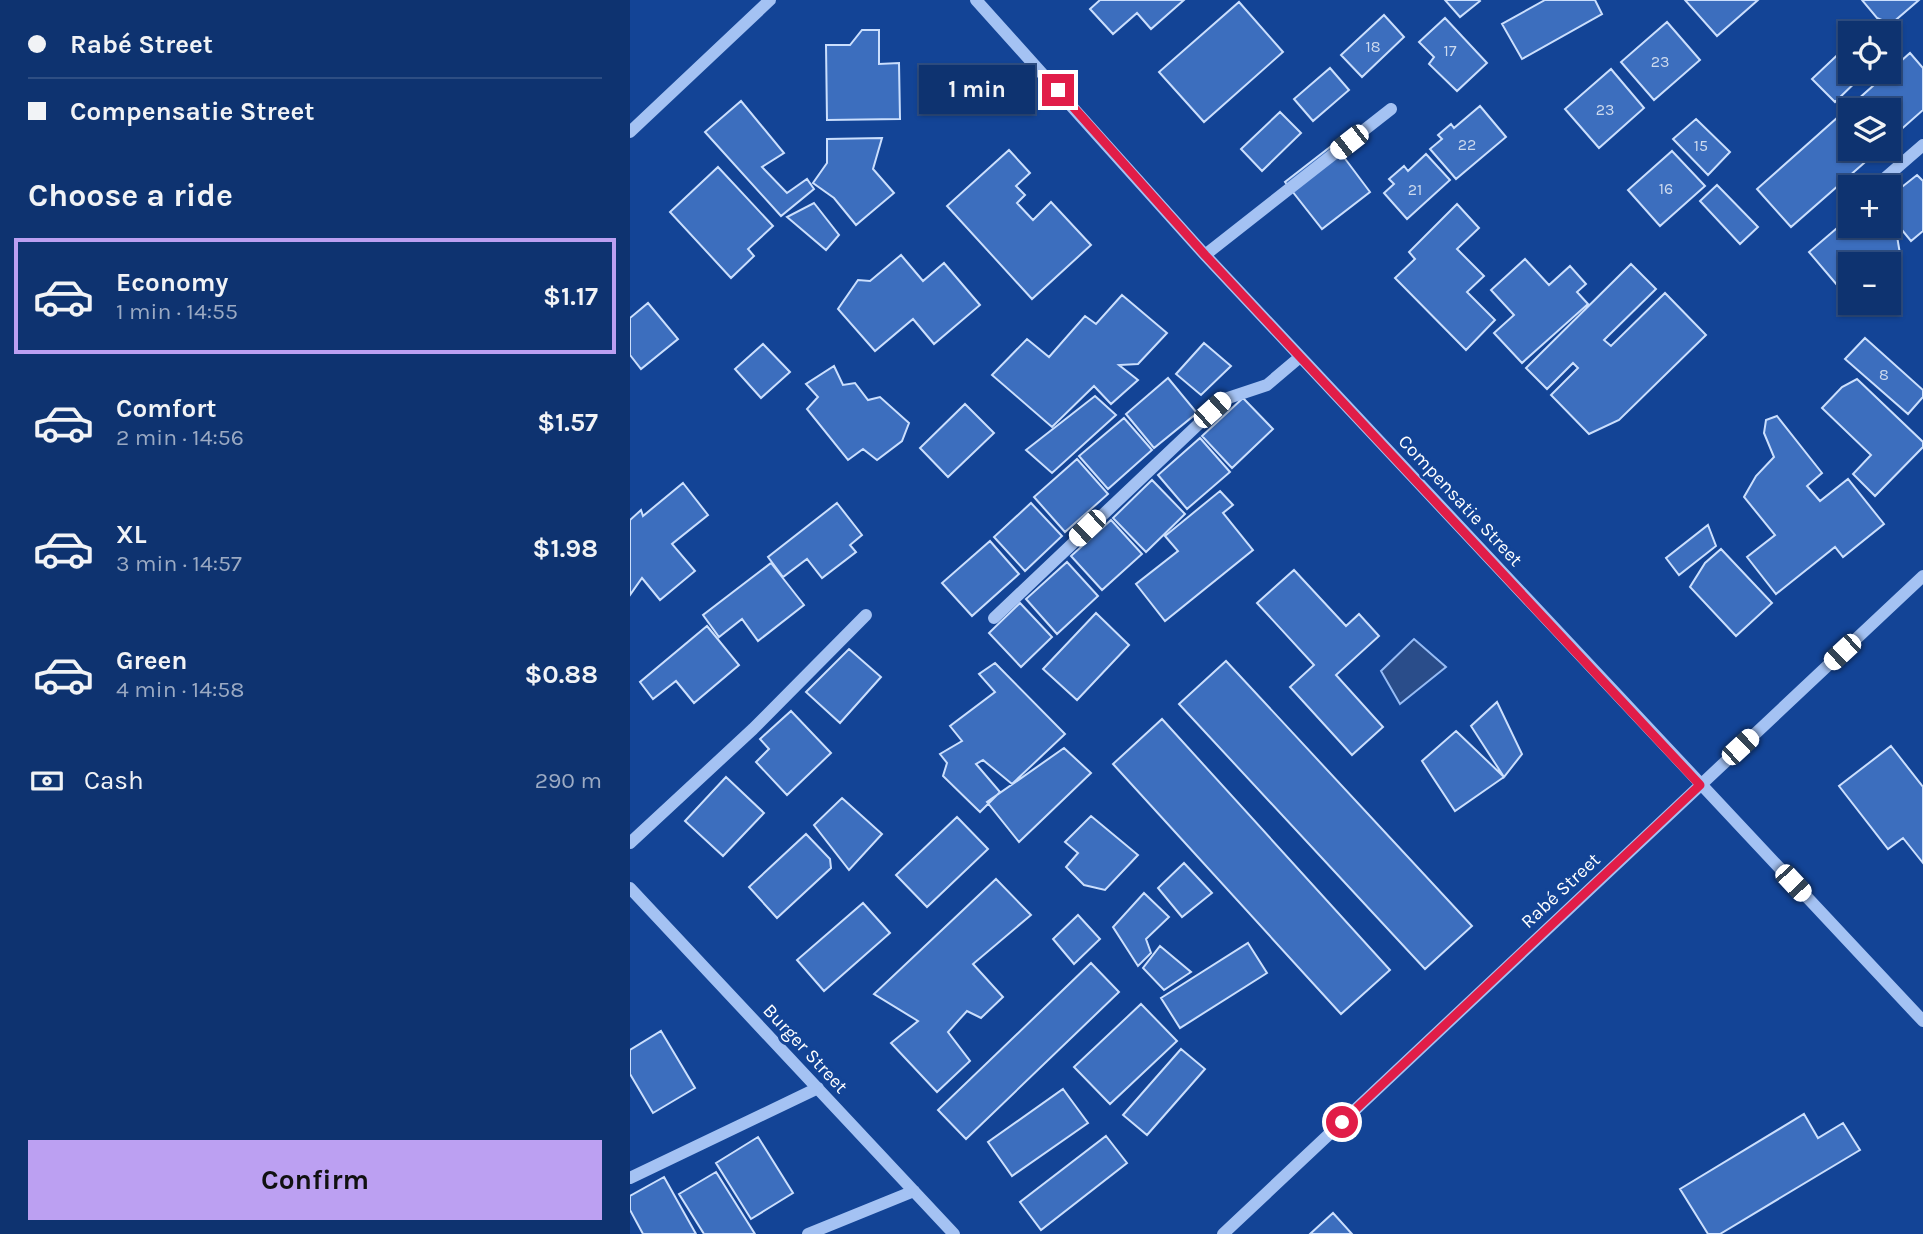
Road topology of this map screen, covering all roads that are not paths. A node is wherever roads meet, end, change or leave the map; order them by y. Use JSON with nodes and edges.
{"nodes":[{"id":1,"x":770,"y":0,"type":"edge"},
{"id":2,"x":976,"y":0,"type":"edge"},
{"id":3,"x":1391,"y":109,"type":"dead end"},
{"id":4,"x":630,"y":132,"type":"edge"},
{"id":5,"x":1923,"y":145,"type":"edge"},
{"id":6,"x":1889,"y":175,"type":"edge"},
{"id":7,"x":1205,"y":255,"type":"junction"},
{"id":8,"x":1300,"y":357,"type":"junction"},
{"id":9,"x":1923,"y":576,"type":"edge"},
{"id":10,"x":866,"y":615,"type":"dead end"},
{"id":11,"x":994,"y":618,"type":"dead end"},
{"id":12,"x":1700,"y":785,"type":"junction"},
{"id":13,"x":630,"y":843,"type":"edge"},
{"id":14,"x":630,"y":888,"type":"edge"},
{"id":15,"x":1923,"y":1021,"type":"edge"},
{"id":16,"x":818,"y":1088,"type":"junction"},
{"id":17,"x":630,"y":1178,"type":"edge"},
{"id":18,"x":914,"y":1191,"type":"junction"},
{"id":19,"x":808,"y":1234,"type":"edge"},
{"id":20,"x":954,"y":1234,"type":"edge"},
{"id":21,"x":1223,"y":1234,"type":"edge"}],
"edges":[{"from":1,"to":4,"type":"street"},
{"from":2,"to":7,"type":"street","name":"Compensatie Street"},
{"from":3,"to":7,"type":"street"},
{"from":5,"to":6,"type":"street"},
{"from":7,"to":8,"type":"street","name":"Compensatie Street"},
{"from":8,"to":11,"type":"street"},
{"from":8,"to":12,"type":"street","name":"Compensatie Street"},
{"from":9,"to":12,"type":"street","name":"Rabé Street"},
{"from":10,"to":13,"type":"street"},
{"from":12,"to":15,"type":"street","name":"Compensatie Street"},
{"from":12,"to":21,"type":"street","name":"Rabé Street"},
{"from":14,"to":16,"type":"street","name":"Burger Street"},
{"from":16,"to":17,"type":"street"},
{"from":16,"to":18,"type":"street","name":"Burger Street"},
{"from":18,"to":19,"type":"street"},
{"from":18,"to":20,"type":"street","name":"Burger Street"}]}
